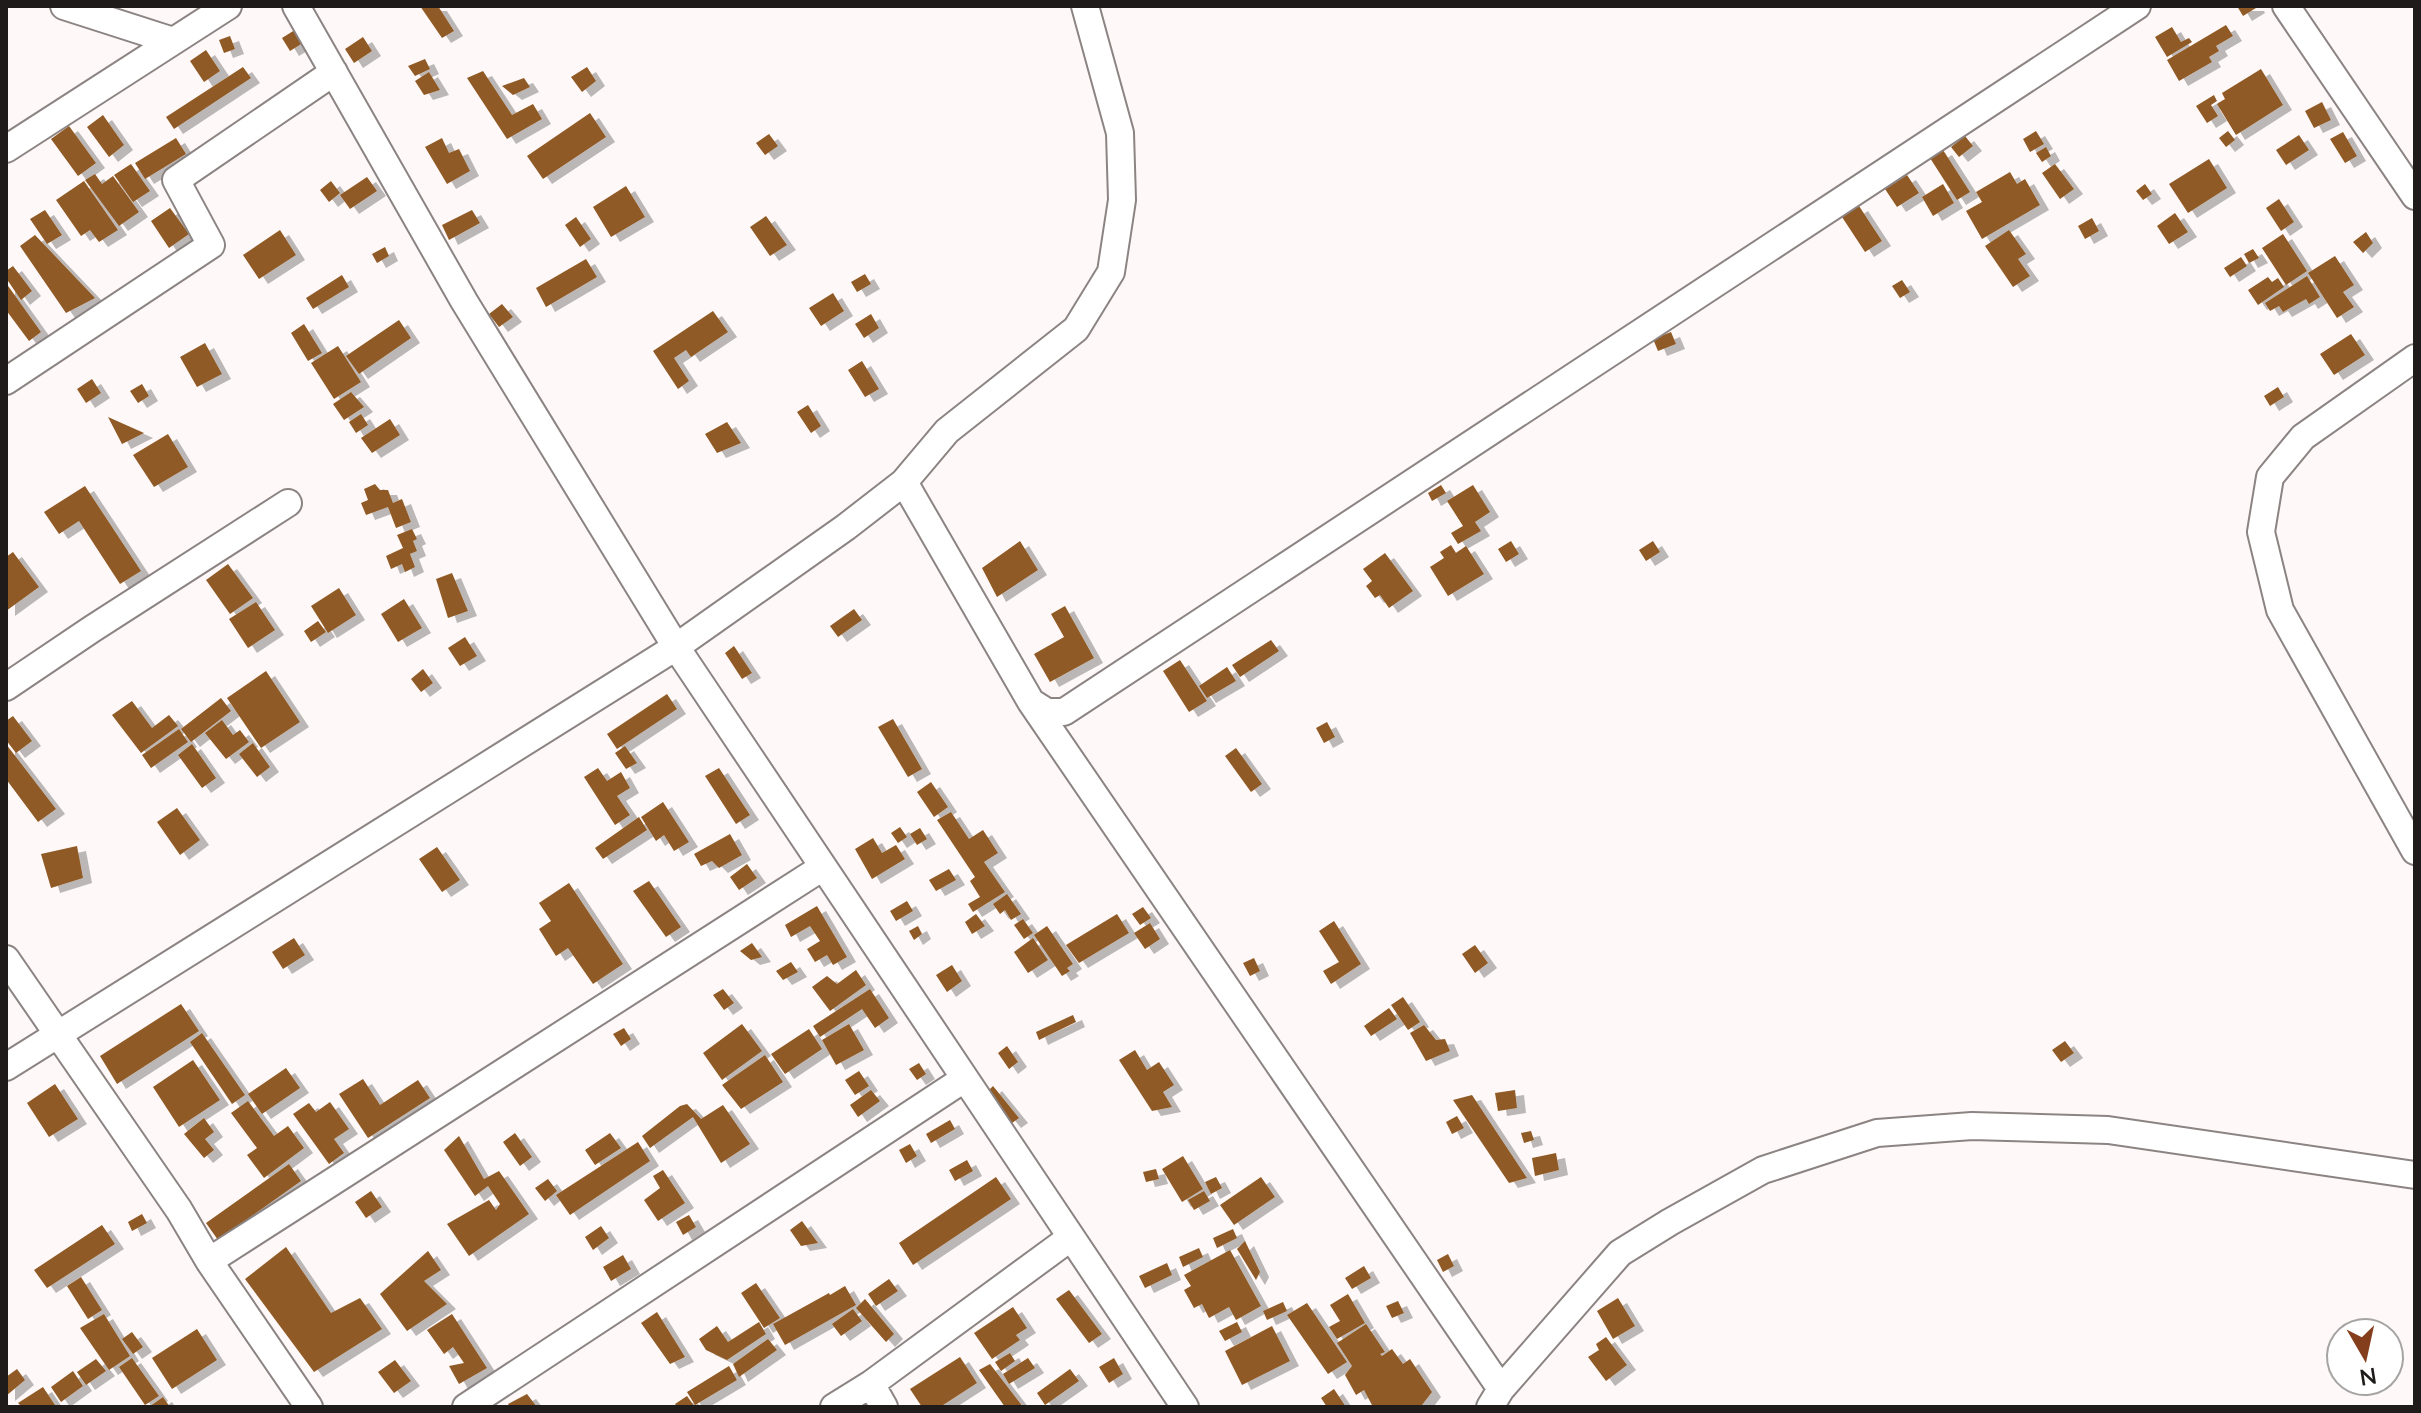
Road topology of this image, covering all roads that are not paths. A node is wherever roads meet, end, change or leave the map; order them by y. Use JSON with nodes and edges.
{"nodes":[{"id":1,"x":64,"y":6,"type":"edge"},
{"id":2,"x":228,"y":6,"type":"edge"},
{"id":3,"x":296,"y":6,"type":"edge"},
{"id":4,"x":1085,"y":6,"type":"edge"},
{"id":5,"x":2137,"y":6,"type":"edge"},
{"id":6,"x":2286,"y":6,"type":"edge"},
{"id":7,"x":173,"y":41,"type":"junction"},
{"id":8,"x":334,"y":72,"type":"junction"},
{"id":9,"x":6,"y":149,"type":"edge"},
{"id":10,"x":2415,"y":196,"type":"edge"},
{"id":11,"x":2415,"y":358,"type":"edge"},
{"id":12,"x":6,"y":381,"type":"edge"},
{"id":13,"x":904,"y":482,"type":"junction"},
{"id":14,"x":288,"y":503,"type":"dead end"},
{"id":15,"x":676,"y":647,"type":"junction"},
{"id":16,"x":6,"y":687,"type":"edge"},
{"id":17,"x":1031,"y":702,"type":"junction"},
{"id":18,"x":2415,"y":851,"type":"edge"},
{"id":19,"x":823,"y":867,"type":"junction"},
{"id":20,"x":6,"y":959,"type":"edge"},
{"id":21,"x":57,"y":1034,"type":"junction"},
{"id":22,"x":6,"y":1067,"type":"edge"},
{"id":23,"x":964,"y":1079,"type":"junction"},
{"id":24,"x":2415,"y":1175,"type":"edge"},
{"id":25,"x":1070,"y":1238,"type":"junction"},
{"id":26,"x":209,"y":1261,"type":"junction"},
{"id":27,"x":871,"y":1384,"type":"junction"},
{"id":28,"x":1496,"y":1398,"type":"edge"},
{"id":29,"x":309,"y":1407,"type":"edge"},
{"id":30,"x":466,"y":1407,"type":"edge"},
{"id":31,"x":834,"y":1407,"type":"edge"},
{"id":32,"x":884,"y":1407,"type":"edge"},
{"id":33,"x":1185,"y":1407,"type":"edge"}],
"edges":[{"from":1,"to":7,"type":"street"},
{"from":2,"to":7,"type":"street"},
{"from":3,"to":8,"type":"street"},
{"from":4,"to":13,"type":"street"},
{"from":5,"to":17,"type":"street"},
{"from":6,"to":10,"type":"street"},
{"from":7,"to":9,"type":"street"},
{"from":8,"to":12,"type":"street"},
{"from":8,"to":15,"type":"street"},
{"from":11,"to":18,"type":"street"},
{"from":13,"to":15,"type":"street"},
{"from":13,"to":17,"type":"street"},
{"from":14,"to":16,"type":"street"},
{"from":15,"to":19,"type":"street"},
{"from":15,"to":21,"type":"street"},
{"from":17,"to":28,"type":"street"},
{"from":19,"to":23,"type":"street"},
{"from":19,"to":26,"type":"street"},
{"from":20,"to":21,"type":"street"},
{"from":21,"to":22,"type":"street"},
{"from":21,"to":26,"type":"street"},
{"from":23,"to":25,"type":"street"},
{"from":23,"to":30,"type":"street"},
{"from":24,"to":28,"type":"street"},
{"from":25,"to":27,"type":"street"},
{"from":25,"to":33,"type":"street"},
{"from":26,"to":29,"type":"street"},
{"from":27,"to":31,"type":"street"},
{"from":27,"to":32,"type":"street"}]}
